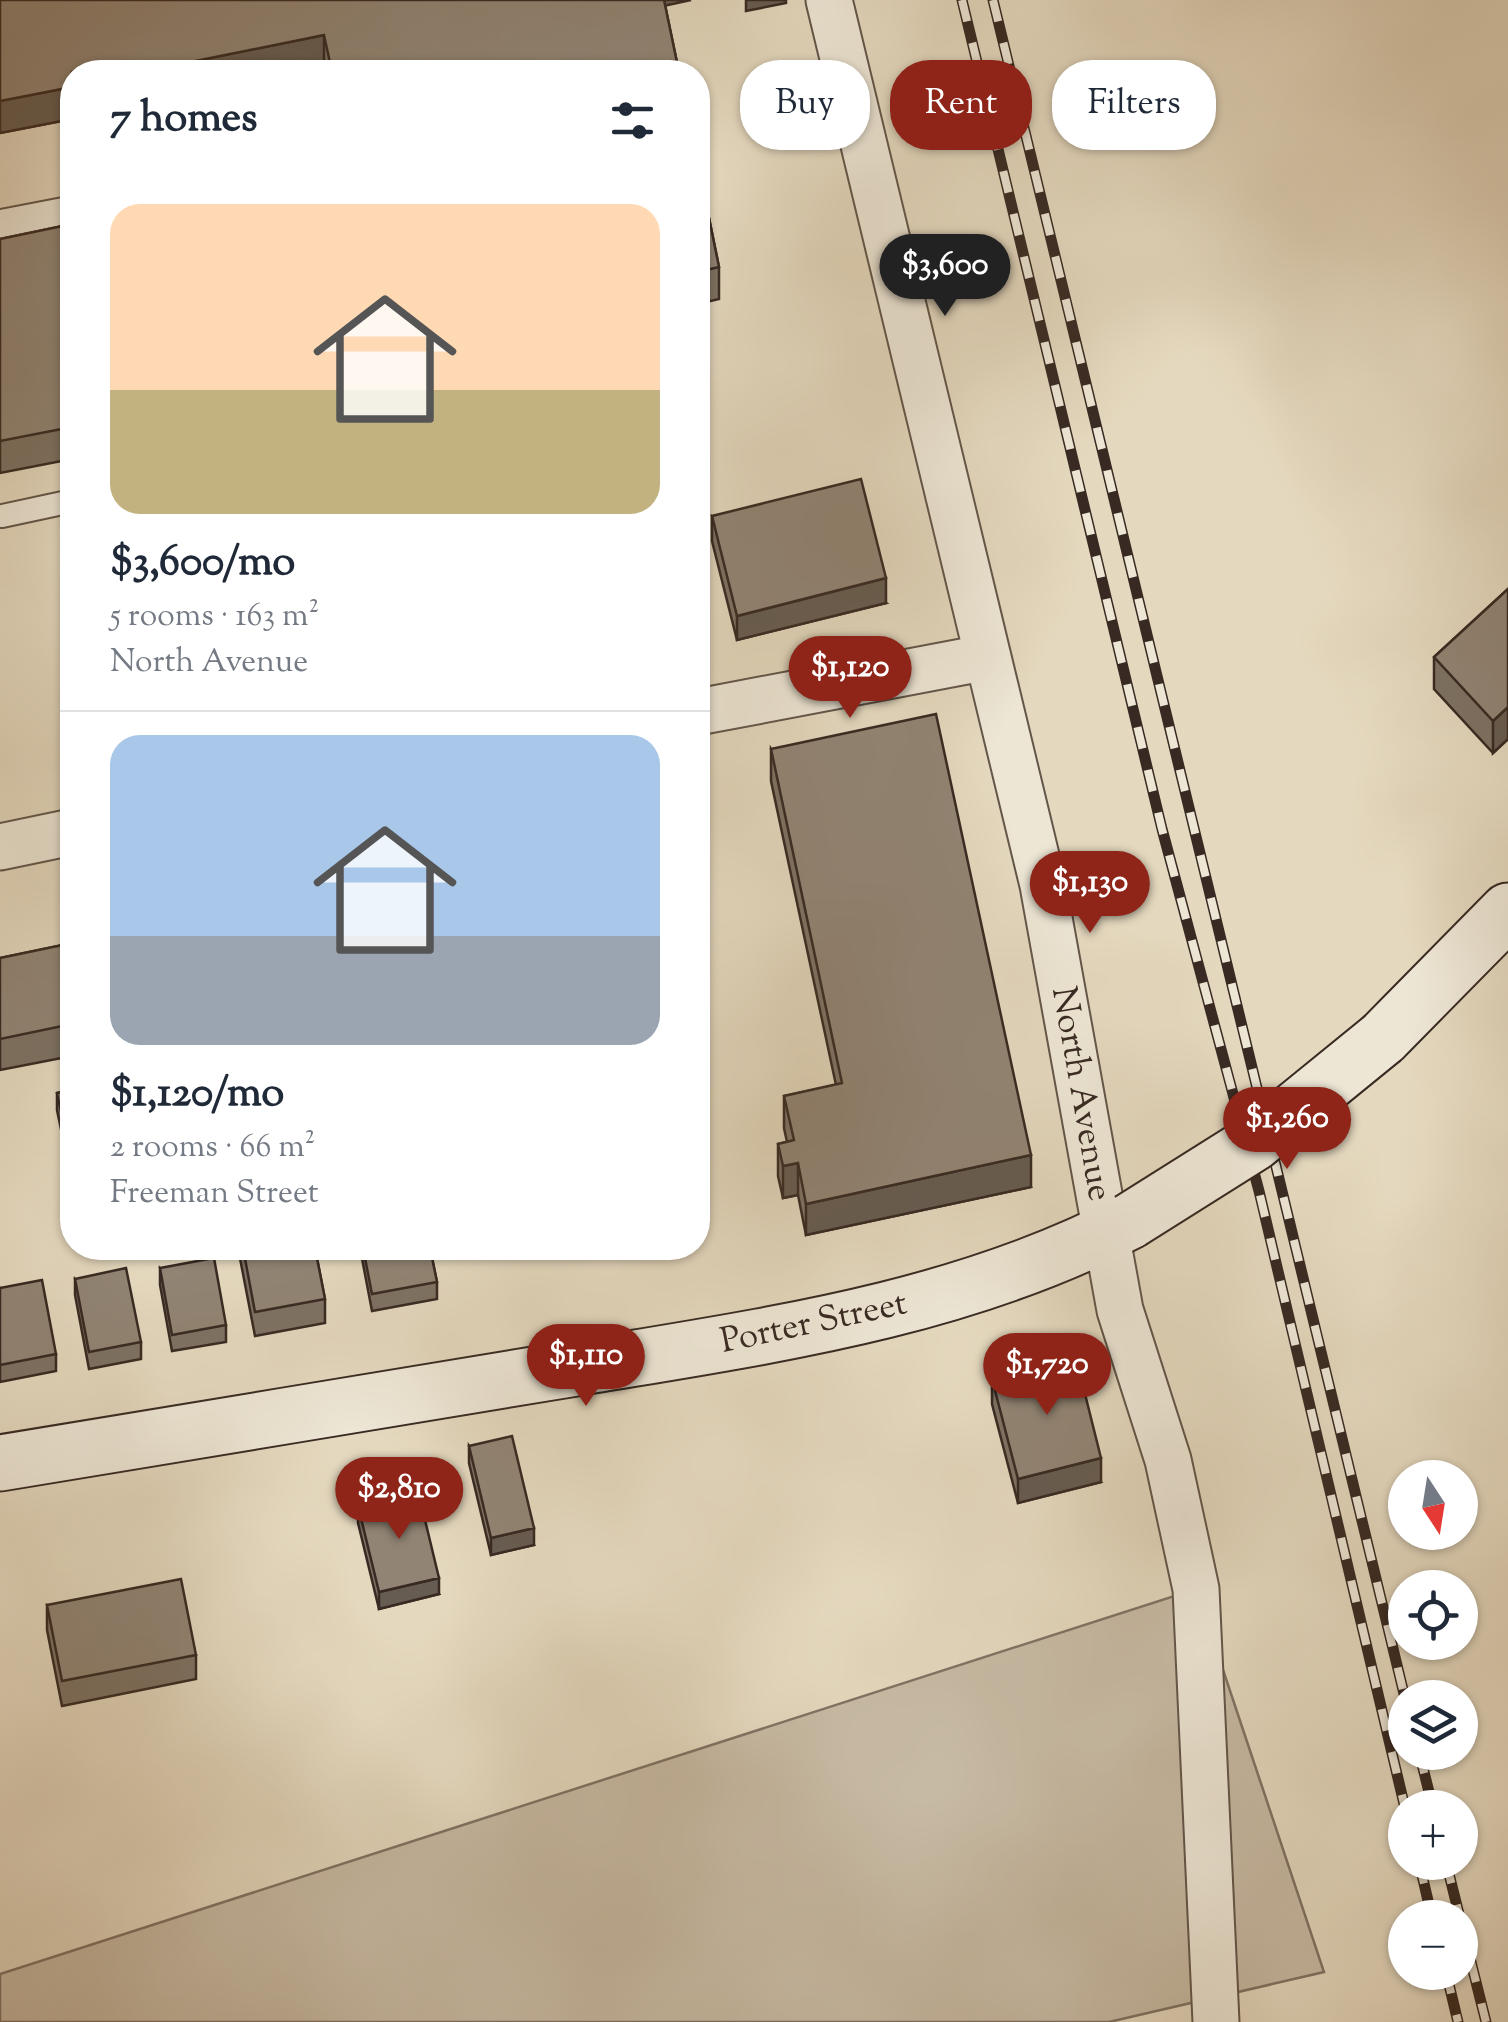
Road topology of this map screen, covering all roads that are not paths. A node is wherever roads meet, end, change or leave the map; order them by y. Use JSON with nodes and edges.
{"nodes":[{"id":1,"x":829,"y":0,"type":"edge"},
{"id":2,"x":60,"y":221,"type":"edge"},
{"id":3,"x":0,"y":233,"type":"edge"},
{"id":4,"x":60,"y":504,"type":"edge"},
{"id":5,"x":2,"y":516,"type":"edge"},
{"id":6,"x":988,"y":656,"type":"junction"},
{"id":7,"x":710,"y":710,"type":"edge"},
{"id":8,"x":60,"y":834,"type":"edge"},
{"id":9,"x":0,"y":847,"type":"edge"},
{"id":10,"x":1508,"y":911,"type":"edge"},
{"id":11,"x":1118,"y":1228,"type":"junction"},
{"id":12,"x":0,"y":1463,"type":"edge"},
{"id":13,"x":1216,"y":2022,"type":"edge"}],
"edges":[{"from":1,"to":6,"type":"street","name":"North Avenue"},
{"from":2,"to":3,"type":"street"},
{"from":4,"to":5,"type":"lane"},
{"from":6,"to":7,"type":"street"},
{"from":6,"to":11,"type":"street","name":"North Avenue"},
{"from":8,"to":9,"type":"street"},
{"from":10,"to":11,"type":"street","name":"Porter Street","bridge":true},
{"from":11,"to":12,"type":"street","name":"Porter Street"},
{"from":11,"to":13,"type":"street","name":"North Avenue"}]}
